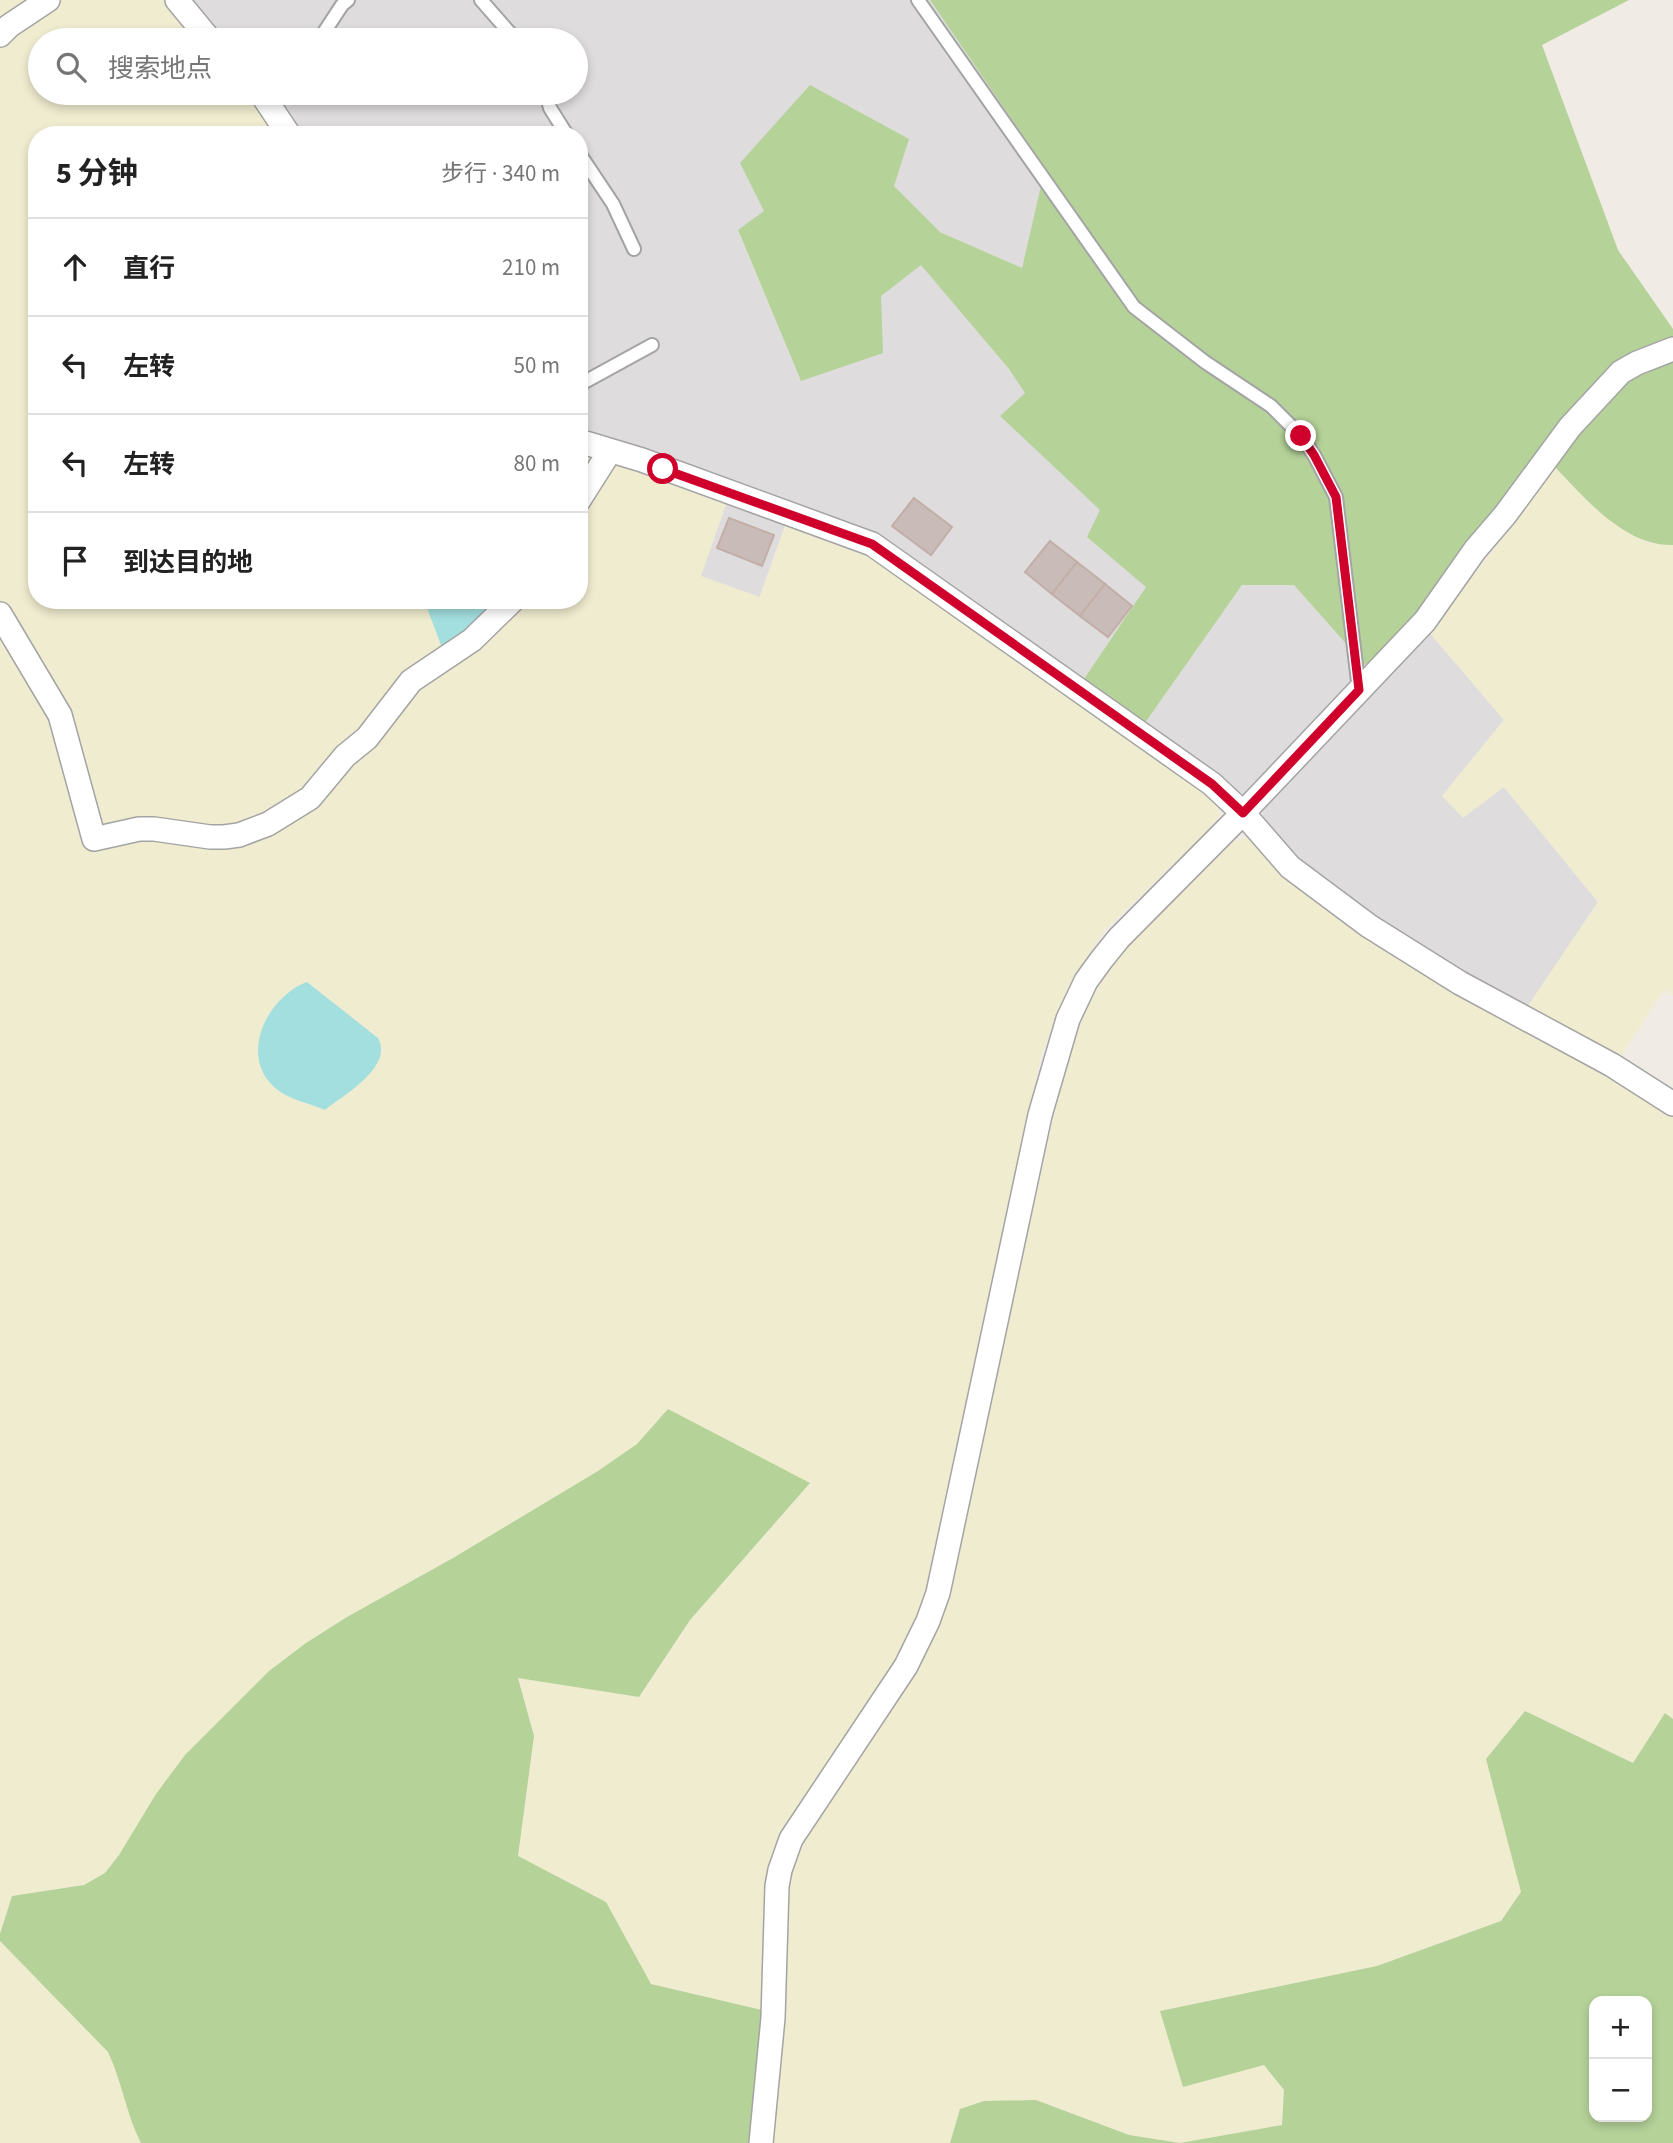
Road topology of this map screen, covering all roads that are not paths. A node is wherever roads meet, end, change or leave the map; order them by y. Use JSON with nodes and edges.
{"nodes":[{"id":1,"x":48,"y":0,"type":"edge"},
{"id":2,"x":177,"y":0,"type":"edge"},
{"id":3,"x":348,"y":0,"type":"edge"},
{"id":4,"x":481,"y":0,"type":"edge"},
{"id":5,"x":918,"y":0,"type":"edge"},
{"id":6,"x":200,"y":28,"type":"edge"},
{"id":7,"x":327,"y":28,"type":"edge"},
{"id":8,"x":506,"y":28,"type":"edge"},
{"id":9,"x":0,"y":35,"type":"edge"},
{"id":10,"x":274,"y":105,"type":"edge"},
{"id":11,"x":549,"y":105,"type":"edge"},
{"id":12,"x":284,"y":126,"type":"edge"},
{"id":13,"x":561,"y":126,"type":"edge"},
{"id":14,"x":588,"y":167,"type":"edge"},
{"id":15,"x":634,"y":249,"type":"dead end"},
{"id":16,"x":652,"y":345,"type":"dead end"},
{"id":17,"x":1673,"y":349,"type":"edge"},
{"id":18,"x":588,"y":380,"type":"edge"},
{"id":19,"x":588,"y":444,"type":"edge"},
{"id":20,"x":610,"y":450,"type":"junction"},
{"id":21,"x":588,"y":485,"type":"edge"},
{"id":22,"x":504,"y":609,"type":"edge"},
{"id":23,"x":0,"y":614,"type":"edge"},
{"id":24,"x":1359,"y":690,"type":"junction"},
{"id":25,"x":1243,"y":813,"type":"junction"},
{"id":26,"x":1673,"y":1104,"type":"edge"},
{"id":27,"x":761,"y":2143,"type":"edge"}],
"edges":[{"from":1,"to":9,"type":"street"},
{"from":2,"to":6,"type":"street"},
{"from":3,"to":7,"type":"lane"},
{"from":4,"to":8,"type":"lane"},
{"from":5,"to":24,"type":"lane"},
{"from":10,"to":12,"type":"street"},
{"from":11,"to":13,"type":"lane"},
{"from":14,"to":15,"type":"lane"},
{"from":16,"to":18,"type":"lane"},
{"from":17,"to":24,"type":"street"},
{"from":19,"to":20,"type":"street"},
{"from":20,"to":21,"type":"street"},
{"from":20,"to":25,"type":"street"},
{"from":22,"to":23,"type":"street"},
{"from":24,"to":25,"type":"street"},
{"from":25,"to":26,"type":"street"},
{"from":25,"to":27,"type":"street"}]}
